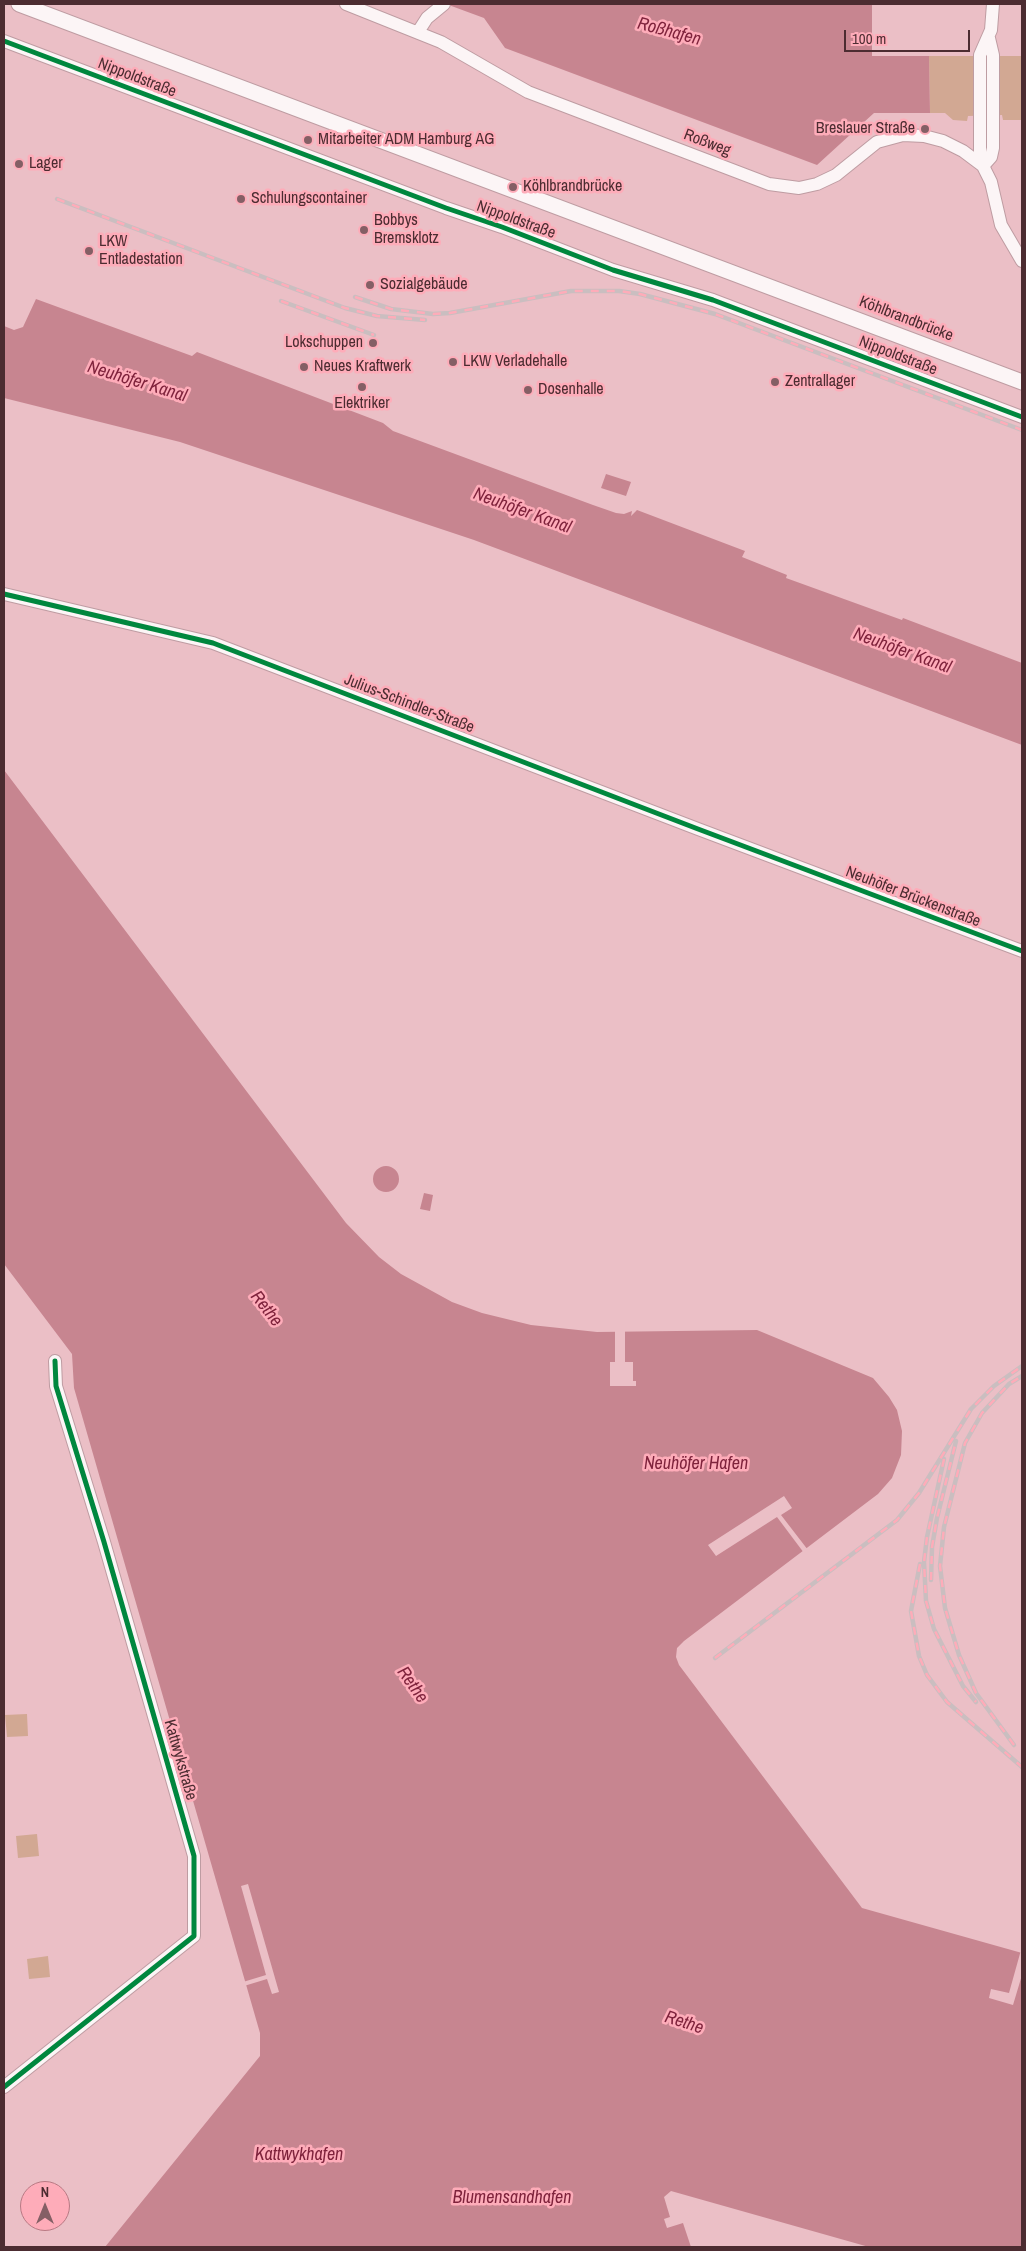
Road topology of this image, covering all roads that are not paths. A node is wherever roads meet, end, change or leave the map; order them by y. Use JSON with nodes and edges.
{"nodes":[{"id":1,"x":19,"y":4,"type":"edge"},
{"id":2,"x":44,"y":4,"type":"edge"},
{"id":3,"x":346,"y":4,"type":"edge"},
{"id":4,"x":993,"y":4,"type":"edge"},
{"id":5,"x":442,"y":5,"type":"edge"},
{"id":6,"x":418,"y":32,"type":"junction"},
{"id":7,"x":4,"y":41,"type":"edge"},
{"id":8,"x":987,"y":117,"type":"junction"},
{"id":9,"x":980,"y":132,"type":"junction"},
{"id":10,"x":951,"y":144,"type":"junction"},
{"id":11,"x":983,"y":166,"type":"junction"},
{"id":12,"x":1022,"y":261,"type":"edge"},
{"id":13,"x":1022,"y":372,"type":"edge"},
{"id":14,"x":1022,"y":382,"type":"edge"},
{"id":15,"x":1022,"y":417,"type":"edge"},
{"id":16,"x":4,"y":594,"type":"edge"},
{"id":17,"x":796,"y":866,"type":"joint"},
{"id":18,"x":1022,"y":951,"type":"edge"},
{"id":19,"x":55,"y":1362,"type":"dead end"},
{"id":20,"x":4,"y":2087,"type":"edge"}],
"edges":[{"from":1,"to":14,"type":"main road","name":"Köhlbrandbrücke"},
{"from":2,"to":13,"type":"main road","name":"Köhlbrandbrücke"},
{"from":3,"to":6,"type":"street","name":"Roßweg"},
{"from":4,"to":8,"type":"street"},
{"from":5,"to":6,"type":"street"},
{"from":6,"to":10,"type":"street","name":"Roßweg"},
{"from":7,"to":15,"type":"street","name":"Nippoldstraße"},
{"from":8,"to":9,"type":"street"},
{"from":8,"to":11,"type":"street"},
{"from":9,"to":10,"type":"street"},
{"from":9,"to":11,"type":"street"},
{"from":10,"to":11,"type":"street","name":"Roßweg"},
{"from":11,"to":12,"type":"street"},
{"from":16,"to":17,"type":"street","name":"Julius-Schindler-Straße"},
{"from":17,"to":18,"type":"street","name":"Neuhöfer Brückenstraße"},
{"from":19,"to":20,"type":"street","name":"Kattwykstraße"}]}
